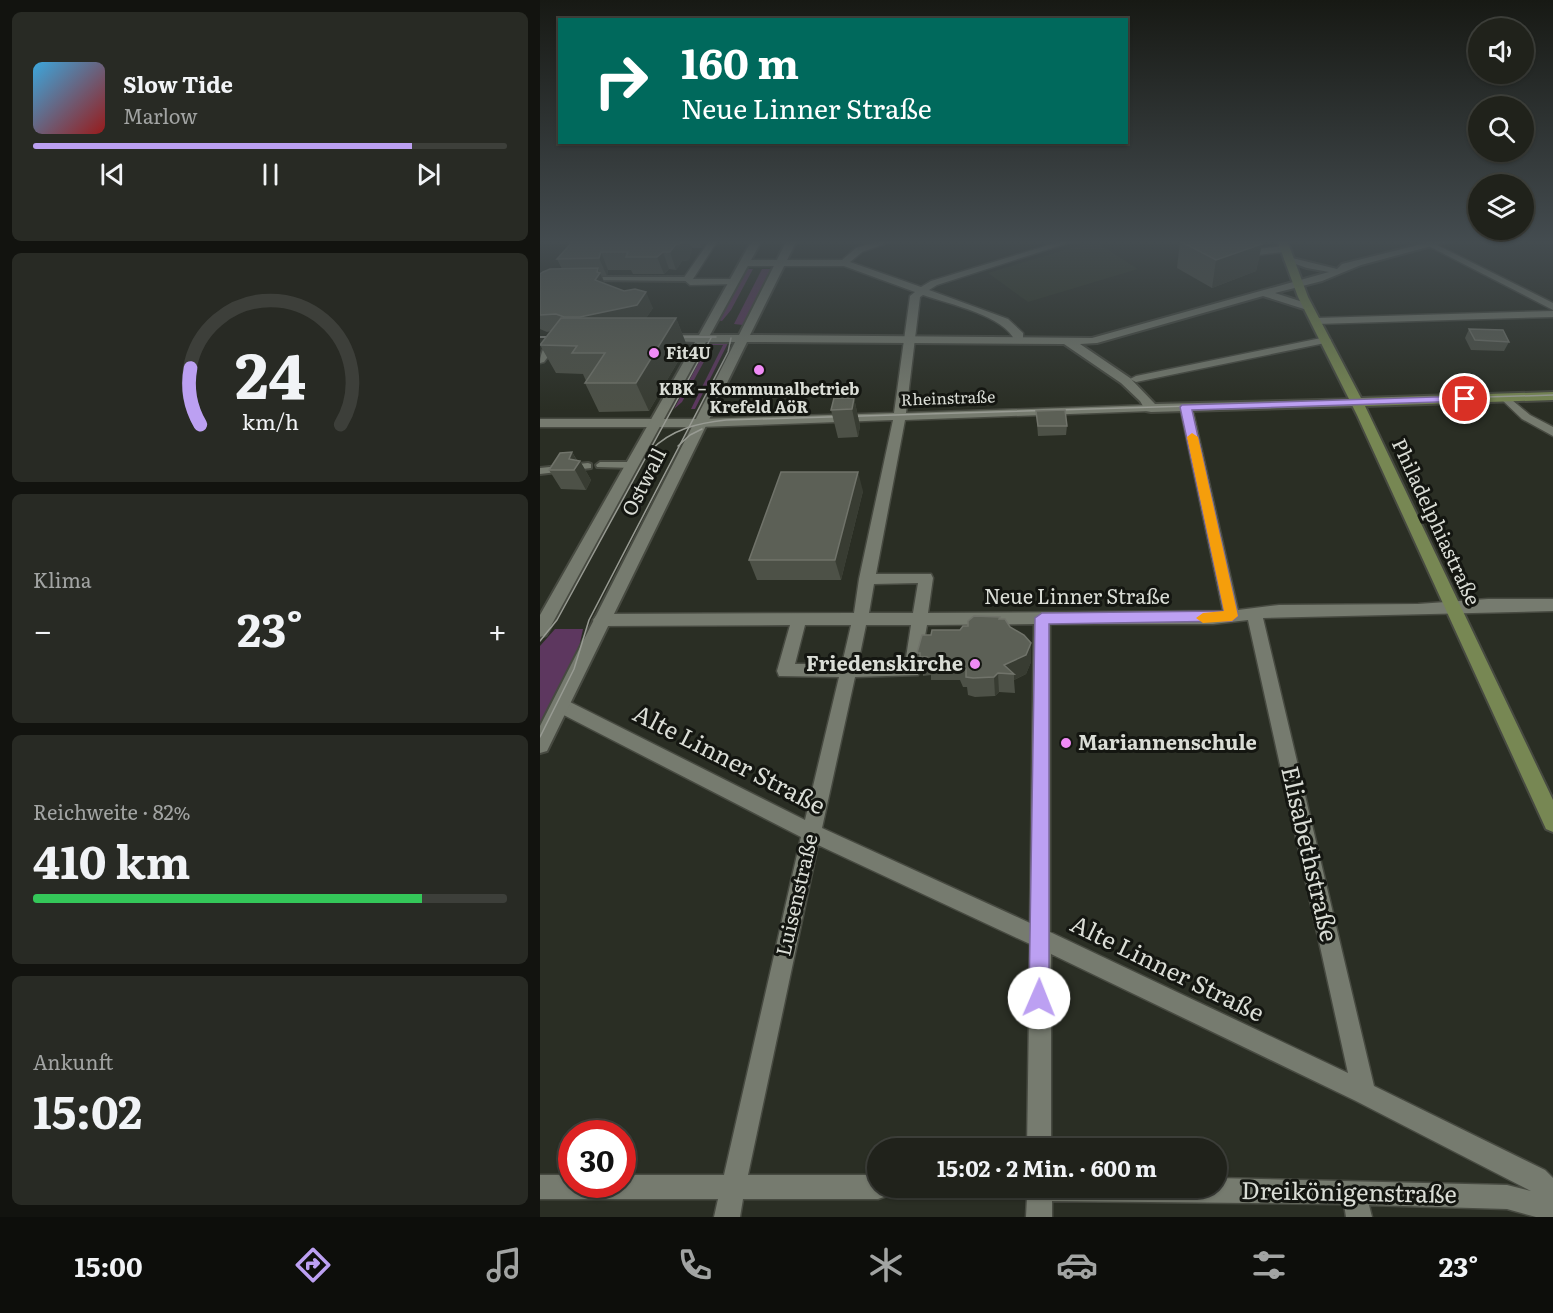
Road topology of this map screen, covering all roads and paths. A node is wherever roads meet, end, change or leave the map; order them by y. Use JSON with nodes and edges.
{"nodes":[{"id":1,"x":725,"y":297,"type":"edge"},
{"id":2,"x":763,"y":297,"type":"edge"},
{"id":3,"x":915,"y":297,"type":"edge"},
{"id":4,"x":936,"y":297,"type":"edge"},
{"id":5,"x":1226,"y":297,"type":"edge"},
{"id":6,"x":1251,"y":297,"type":"edge"},
{"id":7,"x":1282,"y":297,"type":"edge"},
{"id":8,"x":1304,"y":297,"type":"edge"},
{"id":9,"x":1308,"y":306,"type":"junction"},
{"id":10,"x":1193,"y":311,"type":"junction"},
{"id":11,"x":1553,"y":314,"type":"edge"},
{"id":12,"x":1316,"y":321,"type":"junction"},
{"id":13,"x":540,"y":338,"type":"edge"},
{"id":14,"x":562,"y":338,"type":"joint"},
{"id":15,"x":652,"y":338,"type":"edge"},
{"id":16,"x":703,"y":338,"type":"junction"},
{"id":17,"x":741,"y":338,"type":"junction"},
{"id":18,"x":910,"y":338,"type":"junction"},
{"id":19,"x":1019,"y":339,"type":"junction"},
{"id":20,"x":1326,"y":340,"type":"junction"},
{"id":21,"x":1066,"y":341,"type":"junction"},
{"id":22,"x":1093,"y":341,"type":"junction"},
{"id":23,"x":540,"y":360,"type":"edge"},
{"id":24,"x":1136,"y":379,"type":"junction"},
{"id":25,"x":1553,"y":396,"type":"edge"},
{"id":26,"x":1506,"y":398,"type":"junction"},
{"id":27,"x":1356,"y":402,"type":"junction"},
{"id":28,"x":1186,"y":407,"type":"junction"},
{"id":29,"x":1150,"y":408,"type":"junction"},
{"id":30,"x":1164,"y":408,"type":"junction"},
{"id":31,"x":900,"y":416,"type":"junction"},
{"id":32,"x":540,"y":423,"type":"edge"},
{"id":33,"x":699,"y":423,"type":"junction"},
{"id":34,"x":655,"y":424,"type":"junction"},
{"id":35,"x":1553,"y":432,"type":"edge"},
{"id":36,"x":600,"y":465,"type":"dead end"},
{"id":37,"x":634,"y":465,"type":"junction"},
{"id":38,"x":588,"y":466,"type":"dead end"},
{"id":39,"x":540,"y":471,"type":"edge"},
{"id":40,"x":866,"y":579,"type":"junction"},
{"id":41,"x":1553,"y":605,"type":"edge"},
{"id":42,"x":1453,"y":608,"type":"junction"},
{"id":43,"x":1254,"y":614,"type":"junction"},
{"id":44,"x":1232,"y":616,"type":"junction"},
{"id":45,"x":921,"y":618,"type":"junction"},
{"id":46,"x":1042,"y":618,"type":"junction"},
{"id":47,"x":799,"y":619,"type":"junction"},
{"id":48,"x":860,"y":619,"type":"junction"},
{"id":49,"x":601,"y":620,"type":"junction"},
{"id":50,"x":542,"y":624,"type":"edge"},
{"id":51,"x":849,"y":670,"type":"junction"},
{"id":52,"x":560,"y":705,"type":"junction"},
{"id":53,"x":540,"y":745,"type":"edge"},
{"id":54,"x":1553,"y":822,"type":"edge"},
{"id":55,"x":812,"y":832,"type":"junction"},
{"id":56,"x":1040,"y":938,"type":"junction"},
{"id":57,"x":1364,"y":1094,"type":"junction"},
{"id":58,"x":1039,"y":1138,"type":"edge"},
{"id":59,"x":734,"y":1186,"type":"junction"},
{"id":60,"x":540,"y":1187,"type":"edge"},
{"id":61,"x":867,"y":1187,"type":"edge"},
{"id":62,"x":1227,"y":1190,"type":"edge"},
{"id":63,"x":1354,"y":1192,"type":"junction"},
{"id":64,"x":1553,"y":1194,"type":"edge"},
{"id":65,"x":1038,"y":1198,"type":"edge"},
{"id":66,"x":1553,"y":1209,"type":"edge"},
{"id":67,"x":727,"y":1217,"type":"edge"},
{"id":68,"x":1039,"y":1217,"type":"edge"},
{"id":69,"x":1359,"y":1217,"type":"edge"}],
"edges":[{"from":1,"to":16,"type":"street","name":"Ostwall"},
{"from":2,"to":17,"type":"street","name":"Ostwall"},
{"from":3,"to":18,"type":"street","name":"Luisenstraße"},
{"from":4,"to":19,"type":"street"},
{"from":5,"to":10,"type":"street"},
{"from":6,"to":10,"type":"street"},
{"from":7,"to":9,"type":"street"},
{"from":8,"to":9,"type":"main road","name":"Philadelphiastraße"},
{"from":9,"to":12,"type":"main road","name":"Philadelphiastraße"},
{"from":10,"to":22,"type":"street"},
{"from":11,"to":12,"type":"street"},
{"from":12,"to":20,"type":"main road","name":"Philadelphiastraße"},
{"from":13,"to":14,"type":"street"},
{"from":14,"to":23,"type":"street"},
{"from":15,"to":16,"type":"street"},
{"from":16,"to":17,"type":"street"},
{"from":16,"to":34,"type":"street","name":"Ostwall"},
{"from":17,"to":18,"type":"street"},
{"from":17,"to":33,"type":"street","name":"Ostwall"},
{"from":18,"to":19,"type":"street"},
{"from":18,"to":31,"type":"street","name":"Luisenstraße"},
{"from":19,"to":21,"type":"street"},
{"from":20,"to":24,"type":"street"},
{"from":20,"to":27,"type":"main road","name":"Philadelphiastraße"},
{"from":21,"to":22,"type":"street"},
{"from":21,"to":29,"type":"street"},
{"from":22,"to":24,"type":"street"},
{"from":24,"to":30,"type":"street"},
{"from":25,"to":26,"type":"main road"},
{"from":26,"to":27,"type":"main road"},
{"from":26,"to":35,"type":"street"},
{"from":27,"to":28,"type":"street","name":"Rheinstraße"},
{"from":27,"to":42,"type":"main road","name":"Philadelphiastraße"},
{"from":28,"to":30,"type":"street","name":"Rheinstraße"},
{"from":28,"to":44,"type":"street"},
{"from":29,"to":30,"type":"street","name":"Rheinstraße"},
{"from":29,"to":31,"type":"street","name":"Rheinstraße"},
{"from":31,"to":33,"type":"street","name":"Rheinstraße"},
{"from":31,"to":40,"type":"street","name":"Luisenstraße"},
{"from":32,"to":34,"type":"street","name":"Rheinstraße"},
{"from":33,"to":34,"type":"street","name":"Rheinstraße"},
{"from":33,"to":49,"type":"street","name":"Ostwall"},
{"from":34,"to":37,"type":"street","name":"Ostwall"},
{"from":36,"to":37,"type":"street"},
{"from":37,"to":50,"type":"street","name":"Ostwall"},
{"from":38,"to":39,"type":"street"},
{"from":40,"to":45,"type":"street"},
{"from":40,"to":48,"type":"street","name":"Luisenstraße"},
{"from":41,"to":42,"type":"street","name":"Neue Linner Straße"},
{"from":42,"to":43,"type":"street","name":"Neue Linner Straße"},
{"from":42,"to":54,"type":"main road","name":"Philadelphiastraße"},
{"from":43,"to":44,"type":"street","name":"Neue Linner Straße"},
{"from":43,"to":57,"type":"street","name":"Elisabethstraße"},
{"from":44,"to":46,"type":"street","name":"Neue Linner Straße"},
{"from":45,"to":46,"type":"street","name":"Neue Linner Straße"},
{"from":45,"to":48,"type":"street","name":"Neue Linner Straße"},
{"from":45,"to":51,"type":"street"},
{"from":46,"to":56,"type":"street"},
{"from":47,"to":48,"type":"street","name":"Neue Linner Straße"},
{"from":47,"to":49,"type":"street","name":"Neue Linner Straße"},
{"from":47,"to":51,"type":"street"},
{"from":48,"to":51,"type":"street","name":"Luisenstraße"},
{"from":49,"to":52,"type":"street","name":"Ostwall"},
{"from":51,"to":55,"type":"street","name":"Luisenstraße"},
{"from":52,"to":53,"type":"street","name":"Ostwall"},
{"from":52,"to":55,"type":"street","name":"Alte Linner Straße"},
{"from":55,"to":56,"type":"street","name":"Alte Linner Straße"},
{"from":55,"to":59,"type":"street","name":"Luisenstraße"},
{"from":56,"to":57,"type":"street","name":"Alte Linner Straße"},
{"from":56,"to":58,"type":"street"},
{"from":57,"to":64,"type":"street","name":"Alte Linner Straße"},
{"from":59,"to":60,"type":"street"},
{"from":59,"to":61,"type":"street"},
{"from":59,"to":67,"type":"street","name":"Luisenstraße"},
{"from":62,"to":63,"type":"street","name":"Dreikönigenstraße"},
{"from":63,"to":66,"type":"street","name":"Dreikönigenstraße"},
{"from":63,"to":69,"type":"street"},
{"from":65,"to":68,"type":"street"}]}
